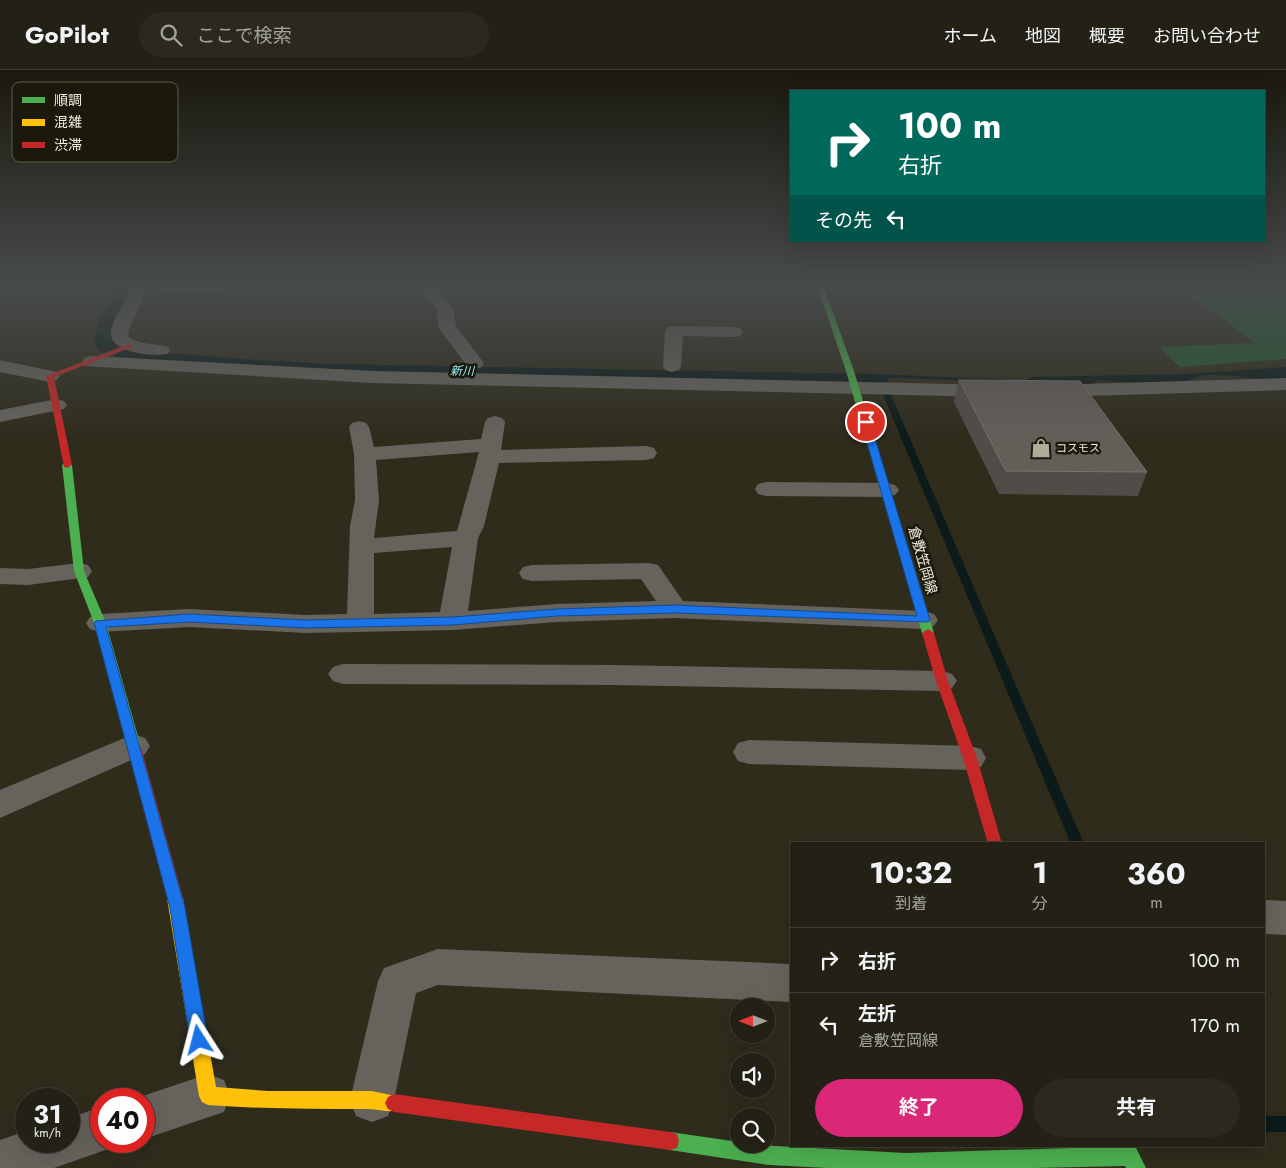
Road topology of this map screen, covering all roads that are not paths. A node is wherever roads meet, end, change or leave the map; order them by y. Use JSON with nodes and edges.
{"nodes":[{"id":1,"x":120,"y":336,"type":"edge"},
{"id":2,"x":454,"y":336,"type":"edge"},
{"id":3,"x":674,"y":336,"type":"edge"},
{"id":4,"x":838,"y":336,"type":"edge"},
{"id":5,"x":131,"y":346,"type":"junction"},
{"id":6,"x":91,"y":362,"type":"junction"},
{"id":7,"x":475,"y":363,"type":"junction"},
{"id":8,"x":0,"y":366,"type":"edge"},
{"id":9,"x":672,"y":366,"type":"junction"},
{"id":10,"x":50,"y":376,"type":"junction"},
{"id":11,"x":853,"y":380,"type":"junction"},
{"id":12,"x":1286,"y":384,"type":"edge"},
{"id":13,"x":57,"y":405,"type":"junction"},
{"id":14,"x":0,"y":416,"type":"edge"},
{"id":15,"x":495,"y":422,"type":"dead end"},
{"id":16,"x":359,"y":427,"type":"dead end"},
{"id":17,"x":490,"y":451,"type":"junction"},
{"id":18,"x":646,"y":453,"type":"dead end"},
{"id":19,"x":365,"y":454,"type":"junction"},
{"id":20,"x":766,"y":489,"type":"dead end"},
{"id":21,"x":887,"y":490,"type":"junction"},
{"id":22,"x":466,"y":538,"type":"junction"},
{"id":23,"x":362,"y":546,"type":"junction"},
{"id":24,"x":79,"y":571,"type":"junction"},
{"id":25,"x":532,"y":573,"type":"dead end"},
{"id":26,"x":0,"y":576,"type":"edge"},
{"id":27,"x":675,"y":609,"type":"junction"},
{"id":28,"x":924,"y":620,"type":"junction"},
{"id":29,"x":453,"y":621,"type":"junction"},
{"id":30,"x":100,"y":623,"type":"junction"},
{"id":31,"x":360,"y":623,"type":"junction"},
{"id":32,"x":342,"y":674,"type":"dead end"},
{"id":33,"x":942,"y":681,"type":"junction"},
{"id":34,"x":134,"y":746,"type":"junction"},
{"id":35,"x":749,"y":752,"type":"dead end"},
{"id":36,"x":970,"y":758,"type":"junction"},
{"id":37,"x":0,"y":805,"type":"edge"},
{"id":38,"x":994,"y":842,"type":"edge"},
{"id":39,"x":1265,"y":917,"type":"edge"},
{"id":40,"x":1286,"y":918,"type":"edge"},
{"id":41,"x":790,"y":984,"type":"edge"},
{"id":42,"x":208,"y":1096,"type":"junction"},
{"id":43,"x":372,"y":1100,"type":"junction"},
{"id":44,"x":155,"y":1113,"type":"edge"},
{"id":45,"x":1127,"y":1151,"type":"edge"},
{"id":46,"x":31,"y":1153,"type":"edge"},
{"id":47,"x":0,"y":1163,"type":"edge"},
{"id":48,"x":1136,"y":1168,"type":"edge"}],
"edges":[{"from":1,"to":5,"type":"street"},
{"from":2,"to":7,"type":"street"},
{"from":3,"to":9,"type":"street"},
{"from":4,"to":11,"type":"street","name":"倉敷笠岡線"},
{"from":5,"to":6,"type":"street"},
{"from":5,"to":7,"type":"street"},
{"from":6,"to":10,"type":"street"},
{"from":6,"to":11,"type":"street"},
{"from":7,"to":9,"type":"street"},
{"from":8,"to":10,"type":"street"},
{"from":9,"to":11,"type":"street"},
{"from":10,"to":13,"type":"street"},
{"from":11,"to":12,"type":"street"},
{"from":11,"to":21,"type":"street","name":"倉敷笠岡線"},
{"from":13,"to":14,"type":"street"},
{"from":13,"to":24,"type":"street"},
{"from":15,"to":17,"type":"street"},
{"from":16,"to":19,"type":"street"},
{"from":17,"to":18,"type":"street"},
{"from":17,"to":19,"type":"street"},
{"from":17,"to":22,"type":"street"},
{"from":19,"to":23,"type":"street"},
{"from":20,"to":21,"type":"street"},
{"from":21,"to":28,"type":"street","name":"倉敷笠岡線"},
{"from":22,"to":23,"type":"street"},
{"from":22,"to":29,"type":"street"},
{"from":23,"to":31,"type":"street"},
{"from":24,"to":26,"type":"street"},
{"from":24,"to":30,"type":"street"},
{"from":25,"to":27,"type":"street"},
{"from":27,"to":28,"type":"street"},
{"from":27,"to":29,"type":"street"},
{"from":28,"to":33,"type":"street","name":"倉敷笠岡線"},
{"from":29,"to":31,"type":"street"},
{"from":30,"to":31,"type":"street"},
{"from":30,"to":34,"type":"street"},
{"from":32,"to":33,"type":"street"},
{"from":33,"to":36,"type":"street","name":"倉敷笠岡線"},
{"from":34,"to":37,"type":"street"},
{"from":34,"to":42,"type":"street"},
{"from":35,"to":36,"type":"street"},
{"from":36,"to":38,"type":"street","name":"倉敷笠岡線"},
{"from":39,"to":40,"type":"street"},
{"from":41,"to":43,"type":"street"},
{"from":42,"to":43,"type":"street"},
{"from":42,"to":44,"type":"street"},
{"from":43,"to":45,"type":"street"},
{"from":45,"to":48,"type":"street"},
{"from":46,"to":47,"type":"street"}]}
